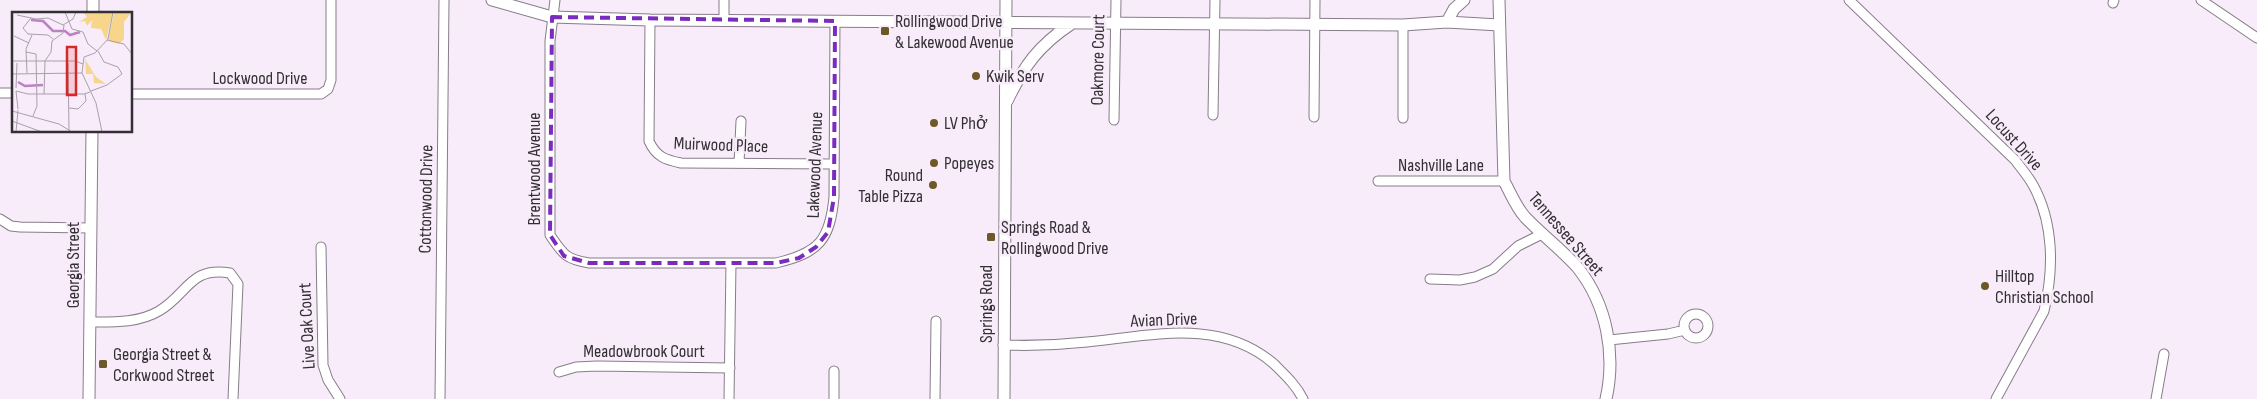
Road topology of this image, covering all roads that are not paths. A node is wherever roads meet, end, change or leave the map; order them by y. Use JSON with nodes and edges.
{"nodes":[{"id":1,"x":331,"y":0,"type":"edge"},
{"id":2,"x":444,"y":0,"type":"edge"},
{"id":3,"x":492,"y":0,"type":"edge"},
{"id":4,"x":554,"y":0,"type":"edge"},
{"id":5,"x":724,"y":0,"type":"edge"},
{"id":6,"x":1006,"y":0,"type":"edge"},
{"id":7,"x":1116,"y":0,"type":"edge"},
{"id":8,"x":1214,"y":0,"type":"edge"},
{"id":9,"x":1315,"y":0,"type":"edge"},
{"id":10,"x":1464,"y":0,"type":"edge"},
{"id":11,"x":1499,"y":0,"type":"edge"},
{"id":12,"x":1849,"y":0,"type":"edge"},
{"id":13,"x":2201,"y":0,"type":"edge"},
{"id":14,"x":552,"y":18,"type":"junction"},
{"id":15,"x":650,"y":20,"type":"junction"},
{"id":16,"x":724,"y":20,"type":"junction"},
{"id":17,"x":835,"y":21,"type":"junction"},
{"id":18,"x":1447,"y":22,"type":"junction"},
{"id":19,"x":1006,"y":24,"type":"junction"},
{"id":20,"x":1072,"y":24,"type":"junction"},
{"id":21,"x":1115,"y":24,"type":"junction"},
{"id":22,"x":1214,"y":25,"type":"junction"},
{"id":23,"x":1315,"y":25,"type":"junction"},
{"id":24,"x":1499,"y":25,"type":"junction"},
{"id":25,"x":1403,"y":26,"type":"junction"},
{"id":26,"x":2257,"y":38,"type":"edge"},
{"id":27,"x":132,"y":94,"type":"edge"},
{"id":28,"x":1005,"y":104,"type":"junction"},
{"id":29,"x":1213,"y":115,"type":"dead end"},
{"id":30,"x":1314,"y":117,"type":"dead end"},
{"id":31,"x":1403,"y":118,"type":"dead end"},
{"id":32,"x":1114,"y":120,"type":"dead end"},
{"id":33,"x":741,"y":121,"type":"dead end"},
{"id":34,"x":92,"y":132,"type":"edge"},
{"id":35,"x":739,"y":163,"type":"junction"},
{"id":36,"x":833,"y":164,"type":"junction"},
{"id":37,"x":1378,"y":181,"type":"dead end"},
{"id":38,"x":1504,"y":181,"type":"junction"},
{"id":39,"x":0,"y":219,"type":"edge"},
{"id":40,"x":90,"y":228,"type":"junction"},
{"id":41,"x":1542,"y":234,"type":"junction"},
{"id":42,"x":320,"y":246,"type":"dead end"},
{"id":43,"x":731,"y":262,"type":"junction"},
{"id":44,"x":1430,"y":279,"type":"dead end"},
{"id":45,"x":936,"y":321,"type":"dead end"},
{"id":46,"x":91,"y":322,"type":"junction"},
{"id":47,"x":1685,"y":330,"type":"dead end"},
{"id":48,"x":1609,"y":340,"type":"junction"},
{"id":49,"x":1003,"y":345,"type":"junction"},
{"id":50,"x":2164,"y":354,"type":"dead end"},
{"id":51,"x":730,"y":368,"type":"junction"},
{"id":52,"x":834,"y":371,"type":"dead end"},
{"id":53,"x":559,"y":372,"type":"dead end"},
{"id":54,"x":89,"y":399,"type":"edge"},
{"id":55,"x":232,"y":399,"type":"edge"},
{"id":56,"x":340,"y":399,"type":"edge"},
{"id":57,"x":440,"y":399,"type":"edge"},
{"id":58,"x":729,"y":399,"type":"edge"},
{"id":59,"x":834,"y":399,"type":"edge"},
{"id":60,"x":935,"y":399,"type":"edge"},
{"id":61,"x":1004,"y":399,"type":"edge"},
{"id":62,"x":1303,"y":399,"type":"edge"},
{"id":63,"x":1606,"y":399,"type":"edge"},
{"id":64,"x":1996,"y":399,"type":"edge"},
{"id":65,"x":2156,"y":399,"type":"edge"}],
"edges":[{"from":1,"to":27,"type":"street","name":"Lockwood Drive"},
{"from":2,"to":57,"type":"street","name":"Cottonwood Drive"},
{"from":3,"to":14,"type":"street"},
{"from":4,"to":14,"type":"street","name":"Brentwood Avenue"},
{"from":5,"to":16,"type":"street"},
{"from":6,"to":19,"type":"street","name":"Springs Road"},
{"from":7,"to":21,"type":"street","name":"Oakmore Court"},
{"from":8,"to":22,"type":"street"},
{"from":9,"to":23,"type":"street"},
{"from":10,"to":18,"type":"street"},
{"from":11,"to":24,"type":"street","name":"Tennessee Street"},
{"from":12,"to":64,"type":"street","name":"Locust Drive"},
{"from":13,"to":26,"type":"street"},
{"from":14,"to":15,"type":"street"},
{"from":14,"to":43,"type":"street","name":"Brentwood Avenue"},
{"from":15,"to":16,"type":"street"},
{"from":15,"to":35,"type":"street","name":"Muirwood Place"},
{"from":16,"to":17,"type":"street"},
{"from":17,"to":19,"type":"street"},
{"from":17,"to":36,"type":"street","name":"Lakewood Avenue"},
{"from":18,"to":24,"type":"street"},
{"from":18,"to":25,"type":"street"},
{"from":19,"to":20,"type":"street"},
{"from":19,"to":28,"type":"street","name":"Springs Road"},
{"from":20,"to":21,"type":"street"},
{"from":20,"to":28,"type":"street"},
{"from":21,"to":22,"type":"street"},
{"from":21,"to":32,"type":"street","name":"Oakmore Court"},
{"from":22,"to":23,"type":"street"},
{"from":22,"to":29,"type":"street"},
{"from":23,"to":25,"type":"street"},
{"from":23,"to":30,"type":"street"},
{"from":24,"to":38,"type":"street","name":"Tennessee Street"},
{"from":25,"to":31,"type":"street"},
{"from":28,"to":49,"type":"street","name":"Springs Road"},
{"from":33,"to":35,"type":"street"},
{"from":34,"to":40,"type":"street","name":"Georgia Street"},
{"from":35,"to":36,"type":"street","name":"Muirwood Place"},
{"from":36,"to":43,"type":"street","name":"Lakewood Avenue"},
{"from":37,"to":38,"type":"street","name":"Nashville Lane"},
{"from":38,"to":41,"type":"street","name":"Tennessee Street"},
{"from":39,"to":40,"type":"street"},
{"from":40,"to":46,"type":"street","name":"Georgia Street"},
{"from":41,"to":44,"type":"street"},
{"from":41,"to":48,"type":"street","name":"Tennessee Street"},
{"from":42,"to":56,"type":"street","name":"Live Oak Court"},
{"from":43,"to":51,"type":"street"},
{"from":45,"to":60,"type":"street"},
{"from":46,"to":54,"type":"street","name":"Georgia Street"},
{"from":46,"to":55,"type":"street"},
{"from":47,"to":48,"type":"street"},
{"from":48,"to":63,"type":"street","name":"Tennessee Street"},
{"from":49,"to":61,"type":"street","name":"Springs Road"},
{"from":49,"to":62,"type":"street","name":"Avian Drive"},
{"from":50,"to":65,"type":"street"},
{"from":51,"to":53,"type":"street","name":"Meadowbrook Court"},
{"from":51,"to":58,"type":"street"},
{"from":52,"to":59,"type":"street"}]}
